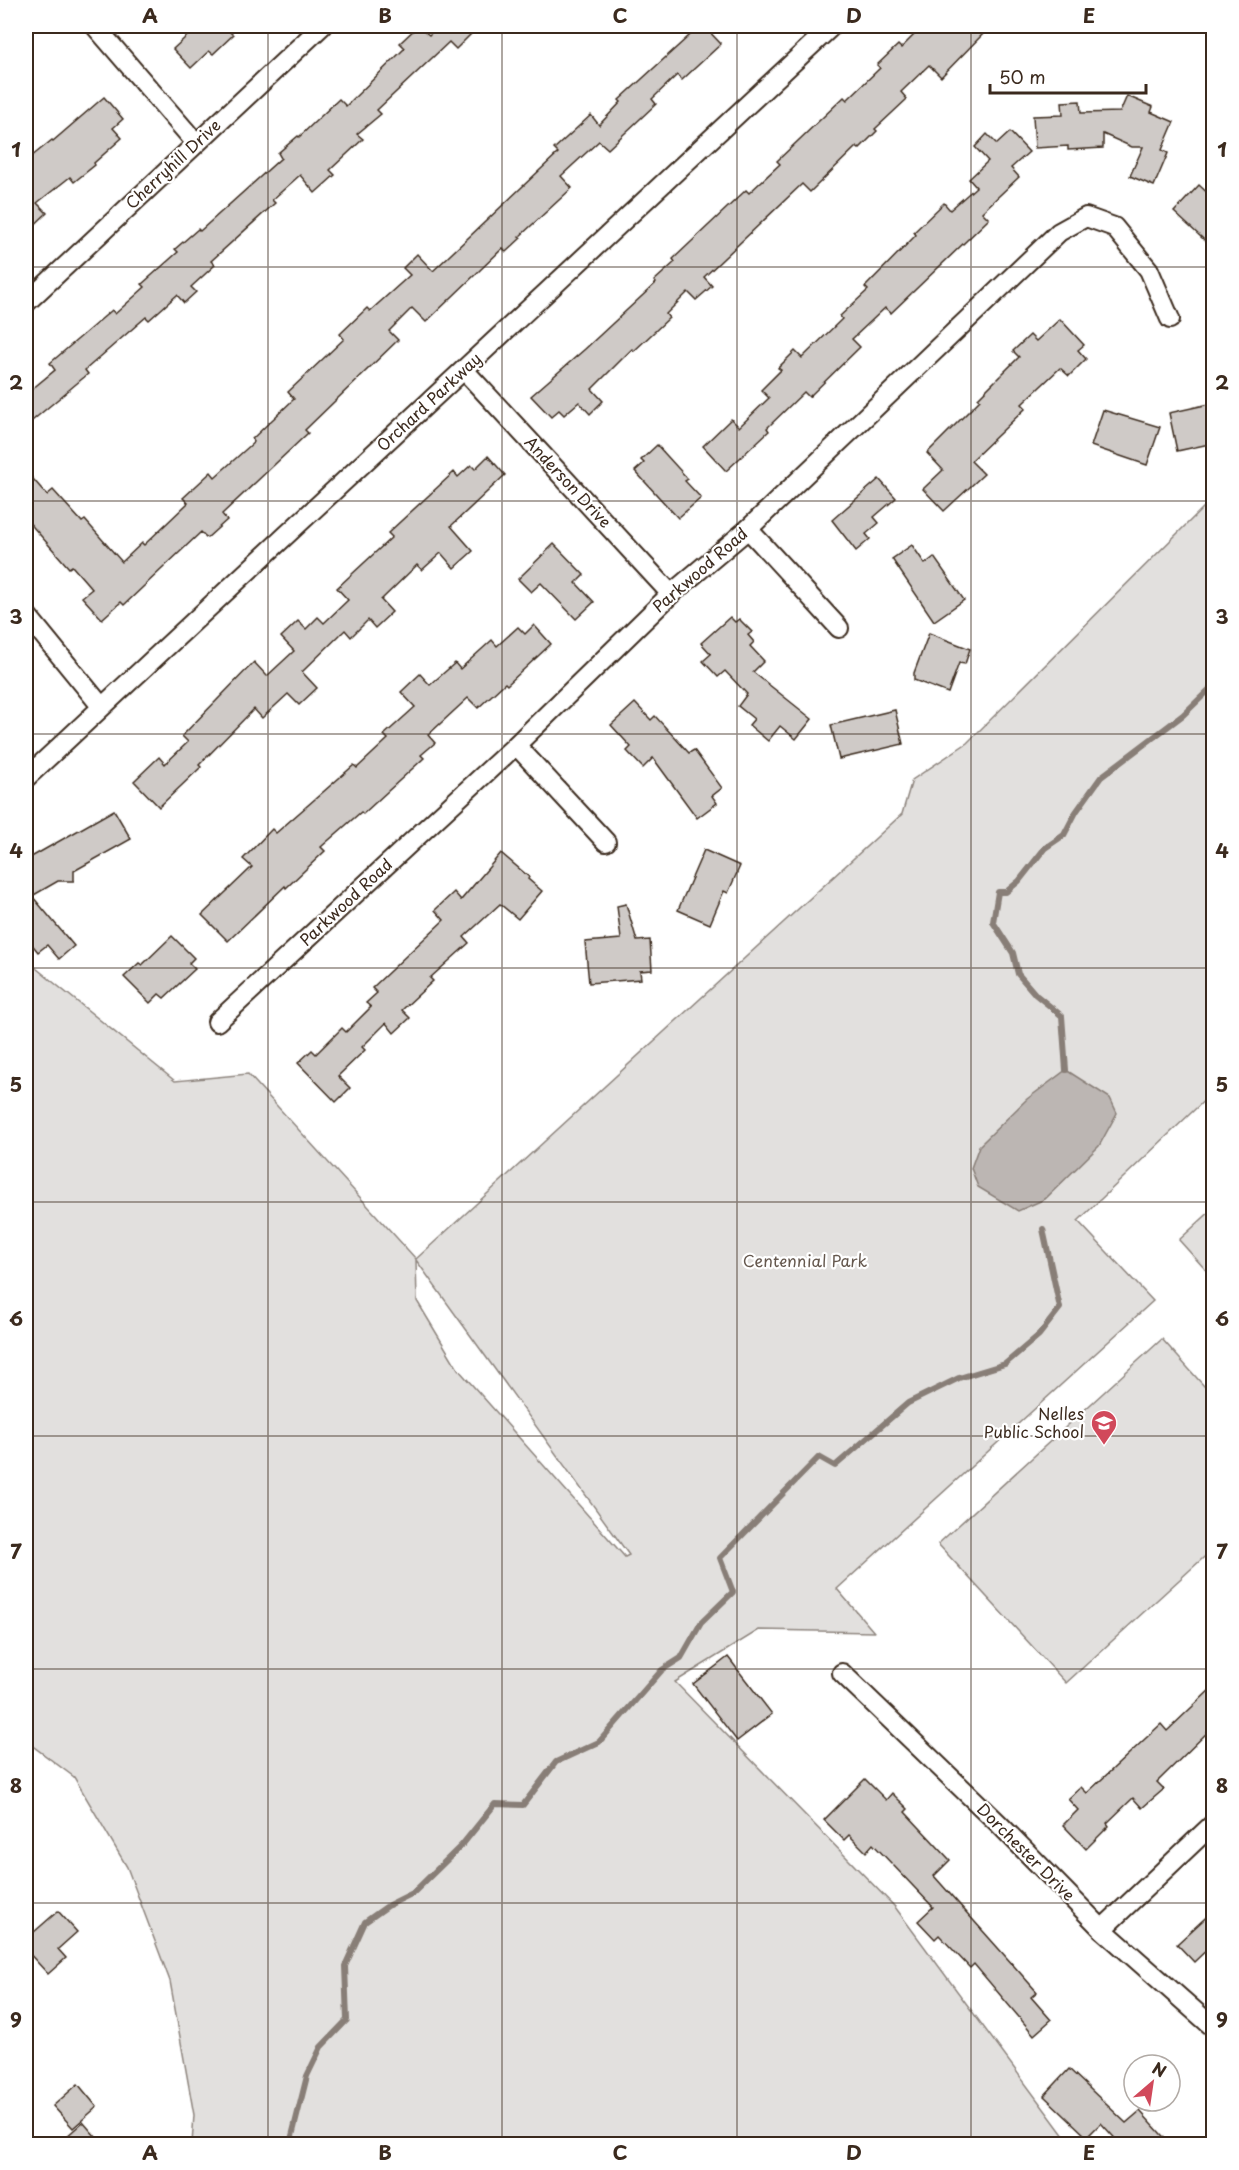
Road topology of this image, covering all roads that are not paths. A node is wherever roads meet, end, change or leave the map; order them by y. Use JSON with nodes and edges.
{"nodes":[{"id":1,"x":95,"y":26,"type":"edge"},
{"id":2,"x":322,"y":26,"type":"edge"},
{"id":3,"x":832,"y":26,"type":"edge"},
{"id":4,"x":196,"y":143,"type":"junction"},
{"id":5,"x":26,"y":303,"type":"edge"},
{"id":6,"x":1170,"y":319,"type":"dead end"},
{"id":7,"x":464,"y":370,"type":"junction"},
{"id":8,"x":748,"y":529,"type":"junction"},
{"id":9,"x":671,"y":594,"type":"junction"},
{"id":10,"x":26,"y":614,"type":"edge"},
{"id":11,"x":839,"y":628,"type":"dead end"},
{"id":12,"x":101,"y":706,"type":"junction"},
{"id":13,"x":516,"y":745,"type":"junction"},
{"id":14,"x":26,"y":778,"type":"edge"},
{"id":15,"x":606,"y":842,"type":"dead end"},
{"id":16,"x":217,"y":1022,"type":"dead end"},
{"id":17,"x":842,"y":1673,"type":"dead end"},
{"id":18,"x":1214,"y":1823,"type":"edge"},
{"id":19,"x":1102,"y":1929,"type":"junction"},
{"id":20,"x":1214,"y":2028,"type":"edge"}],
"edges":[{"from":1,"to":4,"type":"street"},
{"from":2,"to":4,"type":"street","name":"Cherryhill Drive"},
{"from":3,"to":7,"type":"street","name":"Orchard Parkway"},
{"from":4,"to":5,"type":"street","name":"Cherryhill Drive"},
{"from":6,"to":8,"type":"street","name":"Parkwood Road"},
{"from":7,"to":9,"type":"street","name":"Anderson Drive"},
{"from":7,"to":12,"type":"street","name":"Orchard Parkway"},
{"from":8,"to":9,"type":"street","name":"Parkwood Road"},
{"from":8,"to":11,"type":"street"},
{"from":9,"to":13,"type":"street","name":"Parkwood Road"},
{"from":10,"to":12,"type":"street"},
{"from":12,"to":14,"type":"street","name":"Orchard Parkway"},
{"from":13,"to":15,"type":"street"},
{"from":13,"to":16,"type":"street","name":"Parkwood Road"},
{"from":17,"to":19,"type":"street","name":"Dorchester Drive"},
{"from":18,"to":19,"type":"street"},
{"from":19,"to":20,"type":"street","name":"Dorchester Drive"}]}
